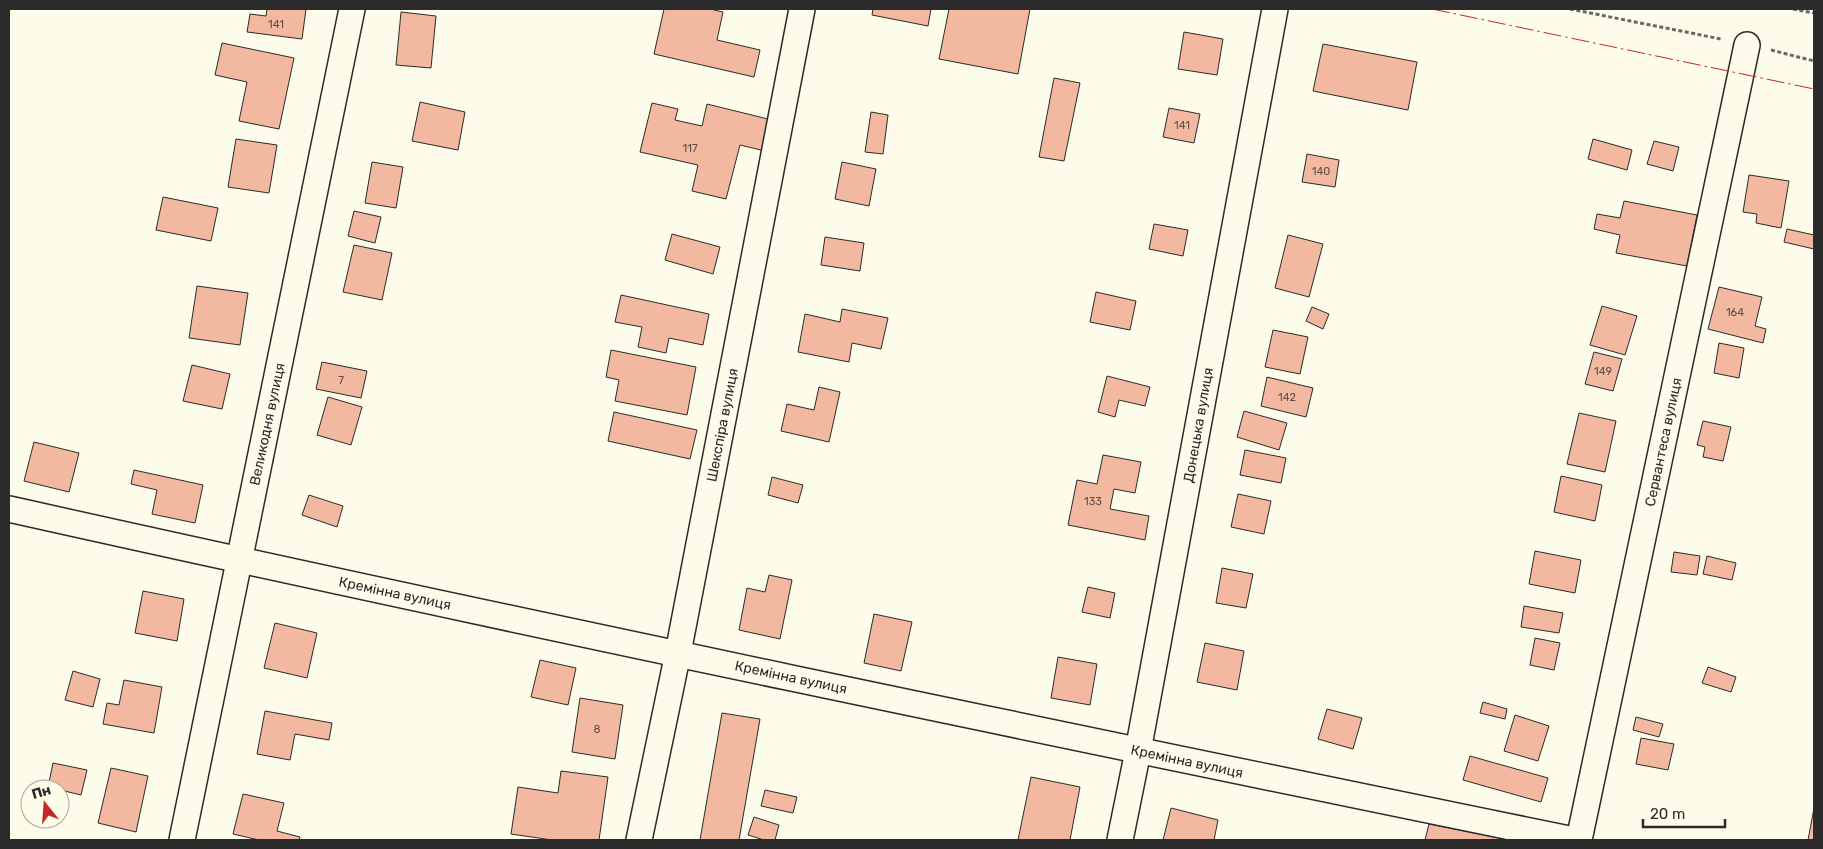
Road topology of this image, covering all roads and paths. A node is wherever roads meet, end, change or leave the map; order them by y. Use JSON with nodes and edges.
{"nodes":[{"id":1,"x":352,"y":9,"type":"edge"},
{"id":2,"x":802,"y":9,"type":"edge"},
{"id":3,"x":1275,"y":9,"type":"edge"},
{"id":4,"x":1570,"y":9,"type":"edge"},
{"id":5,"x":1793,"y":9,"type":"edge"},
{"id":6,"x":1814,"y":13,"type":"edge"},
{"id":7,"x":1747,"y":45,"type":"junction"},
{"id":8,"x":1814,"y":60,"type":"edge"},
{"id":9,"x":9,"y":509,"type":"edge"},
{"id":10,"x":239,"y":560,"type":"junction"},
{"id":11,"x":678,"y":653,"type":"junction"},
{"id":12,"x":1138,"y":750,"type":"junction"},
{"id":13,"x":182,"y":840,"type":"edge"},
{"id":14,"x":639,"y":840,"type":"edge"},
{"id":15,"x":1120,"y":840,"type":"edge"},
{"id":16,"x":1574,"y":840,"type":"edge"},
{"id":17,"x":1579,"y":840,"type":"edge"}],
"edges":[{"from":1,"to":10,"type":"street","name":"Великодня вулиця"},
{"from":2,"to":11,"type":"street","name":"Шекспіра вулиця"},
{"from":3,"to":12,"type":"street","name":"Донецька вулиця"},
{"from":4,"to":7,"type":"path"},
{"from":5,"to":6,"type":"path"},
{"from":7,"to":8,"type":"path"},
{"from":7,"to":17,"type":"street","name":"Сервантеса вулиця"},
{"from":9,"to":10,"type":"street","name":"Кремінна вулиця"},
{"from":10,"to":11,"type":"street","name":"Кремінна вулиця"},
{"from":10,"to":13,"type":"street","name":"Великодня вулиця"},
{"from":11,"to":12,"type":"street","name":"Кремінна вулиця"},
{"from":11,"to":14,"type":"street","name":"Шекспіра вулиця"},
{"from":12,"to":15,"type":"street","name":"Донецька вулиця"},
{"from":12,"to":16,"type":"street","name":"Кремінна вулиця"}]}
